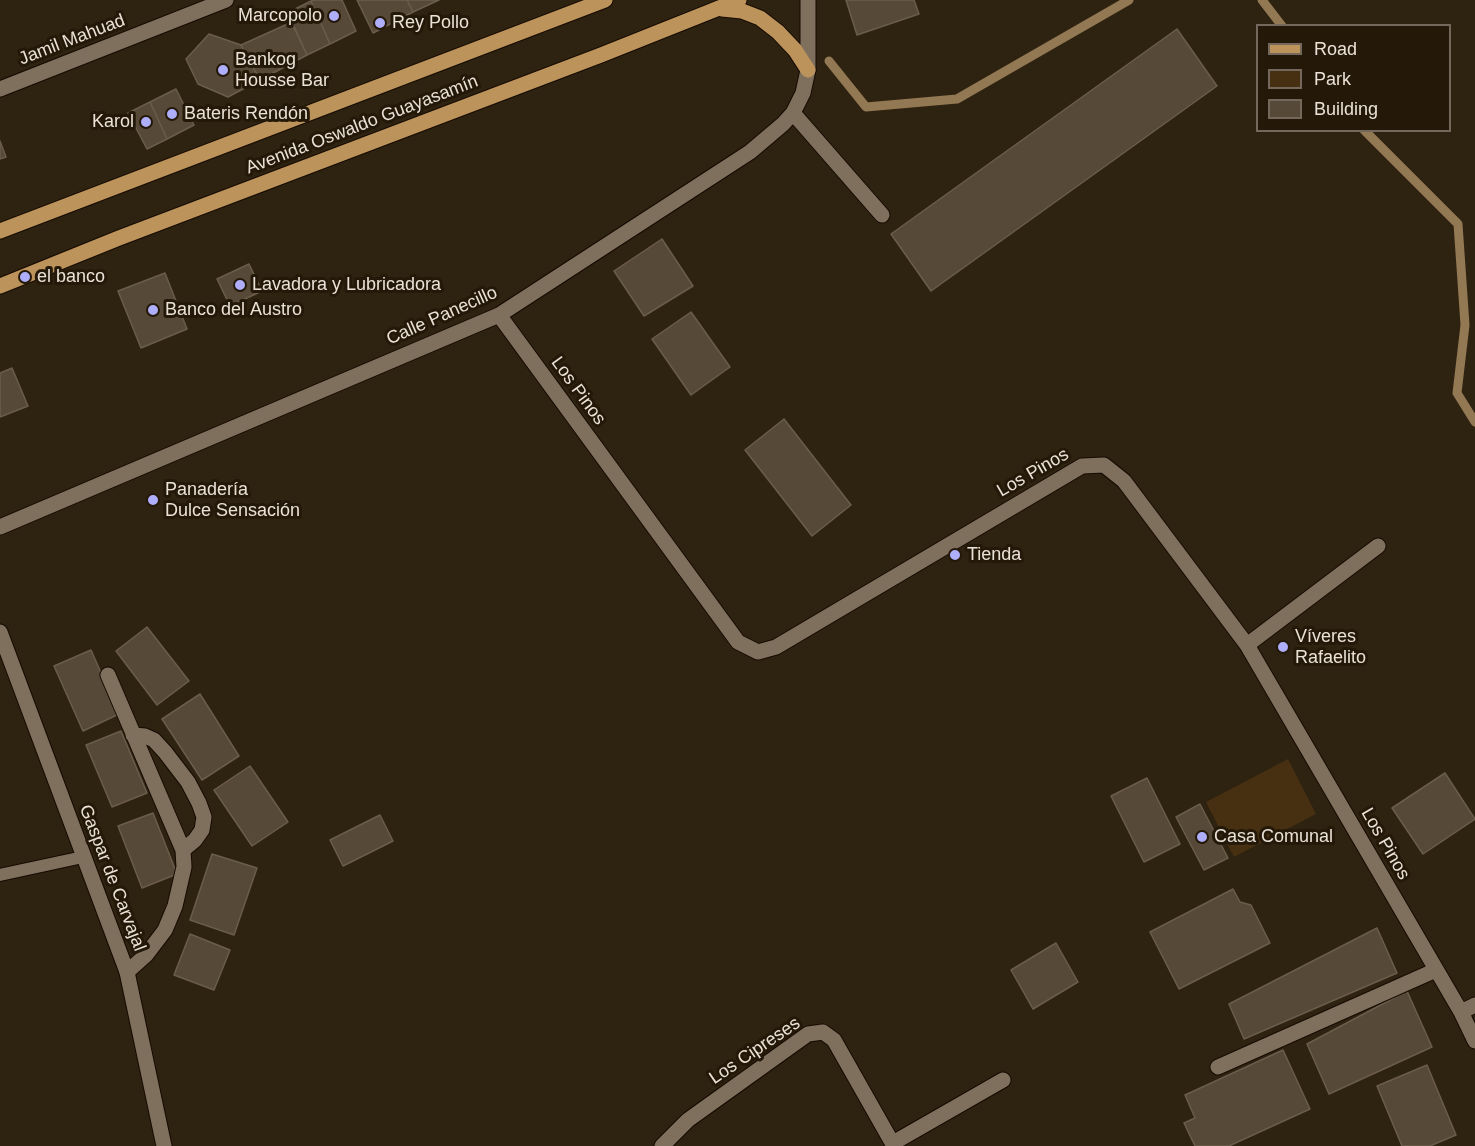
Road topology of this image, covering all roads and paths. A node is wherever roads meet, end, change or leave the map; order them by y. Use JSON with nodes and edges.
{"nodes":[{"id":1,"x":226,"y":0,"type":"edge"},
{"id":2,"x":605,"y":0,"type":"edge"},
{"id":3,"x":738,"y":0,"type":"edge"},
{"id":4,"x":808,"y":0,"type":"edge"},
{"id":5,"x":699,"y":15,"type":"junction"},
{"id":6,"x":808,"y":70,"type":"junction"},
{"id":7,"x":0,"y":89,"type":"edge"},
{"id":8,"x":793,"y":113,"type":"junction"},
{"id":9,"x":882,"y":214,"type":"dead end"},
{"id":10,"x":0,"y":231,"type":"edge"},
{"id":11,"x":0,"y":286,"type":"edge"},
{"id":12,"x":498,"y":315,"type":"junction"},
{"id":13,"x":0,"y":527,"type":"edge"},
{"id":14,"x":1378,"y":546,"type":"dead end"},
{"id":15,"x":0,"y":632,"type":"edge"},
{"id":16,"x":1247,"y":645,"type":"junction"},
{"id":17,"x":108,"y":675,"type":"dead end"},
{"id":18,"x":133,"y":735,"type":"junction"},
{"id":19,"x":183,"y":850,"type":"junction"},
{"id":20,"x":84,"y":857,"type":"junction"},
{"id":21,"x":0,"y":875,"type":"edge"},
{"id":22,"x":1436,"y":970,"type":"junction"},
{"id":23,"x":127,"y":972,"type":"junction"},
{"id":24,"x":1468,"y":1009,"type":"edge"},
{"id":25,"x":1475,"y":1041,"type":"edge"},
{"id":26,"x":1218,"y":1067,"type":"dead end"},
{"id":27,"x":1003,"y":1080,"type":"dead end"},
{"id":28,"x":893,"y":1145,"type":"edge"},
{"id":29,"x":164,"y":1146,"type":"edge"},
{"id":30,"x":662,"y":1146,"type":"edge"}],
"edges":[{"from":1,"to":7,"type":"street","name":"Jamil Mahuad"},
{"from":2,"to":10,"type":"main road","name":"Avenida Oswaldo Guayasamín"},
{"from":3,"to":5,"type":"main road","name":"Avenida Oswaldo Guayasamín"},
{"from":4,"to":6,"type":"street","name":"Calle Panecillo"},
{"from":5,"to":6,"type":"main road"},
{"from":5,"to":11,"type":"main road","name":"Avenida Oswaldo Guayasamín"},
{"from":6,"to":8,"type":"street","name":"Calle Panecillo"},
{"from":8,"to":9,"type":"street"},
{"from":8,"to":12,"type":"street","name":"Calle Panecillo"},
{"from":12,"to":13,"type":"street","name":"Calle Panecillo"},
{"from":12,"to":16,"type":"street","name":"Los Pinos"},
{"from":14,"to":16,"type":"street"},
{"from":15,"to":20,"type":"street","name":"Gaspar de Carvajal"},
{"from":16,"to":22,"type":"street","name":"Los Pinos"},
{"from":17,"to":18,"type":"street"},
{"from":18,"to":19,"type":"street"},
{"from":18,"to":19,"type":"street"},
{"from":19,"to":23,"type":"street"},
{"from":20,"to":21,"type":"lane"},
{"from":20,"to":23,"type":"street","name":"Gaspar de Carvajal"},
{"from":22,"to":24,"type":"street","name":"Los Pinos"},
{"from":22,"to":26,"type":"street"},
{"from":23,"to":29,"type":"street","name":"Gaspar de Carvajal"},
{"from":24,"to":25,"type":"street","name":"Los Pinos"},
{"from":27,"to":28,"type":"street"},
{"from":28,"to":30,"type":"street","name":"Los Cipreses"}]}
